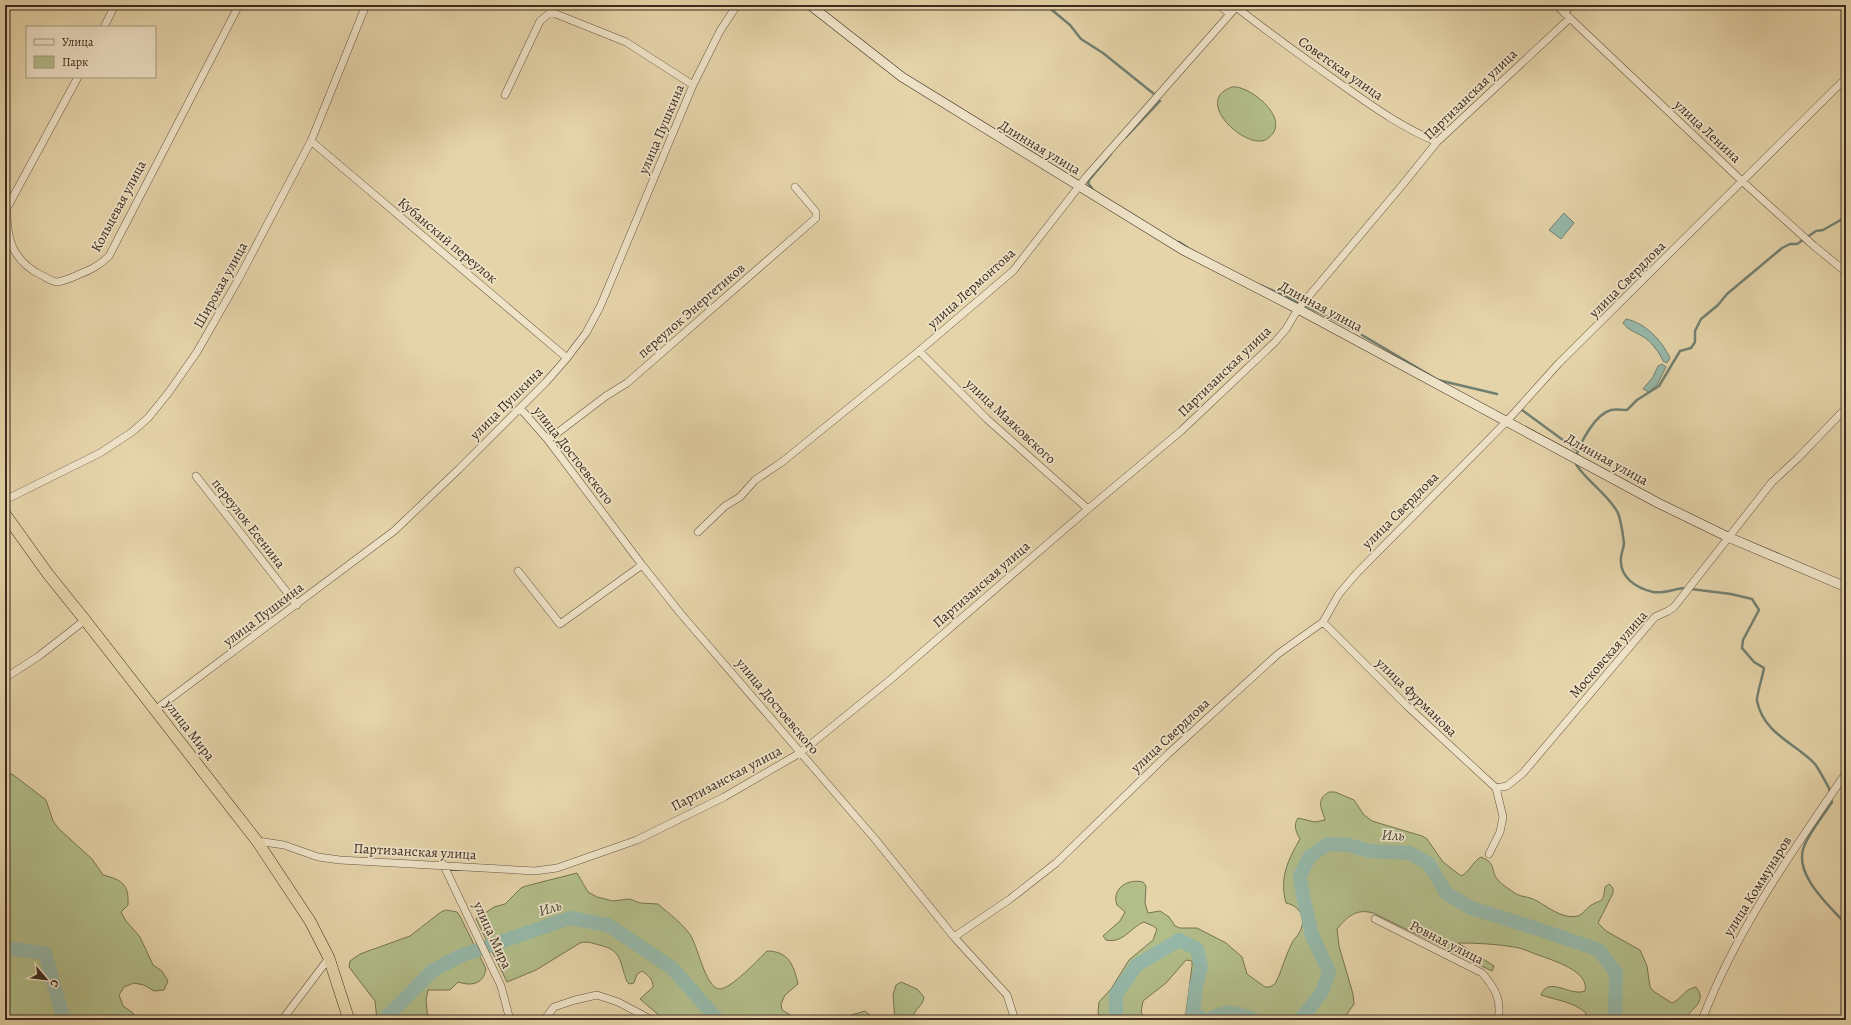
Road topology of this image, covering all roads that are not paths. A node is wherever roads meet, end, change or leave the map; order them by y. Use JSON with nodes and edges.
{"nodes":[{"id":1,"x":115,"y":5,"type":"edge"},
{"id":2,"x":239,"y":5,"type":"edge"},
{"id":3,"x":366,"y":5,"type":"edge"},
{"id":4,"x":737,"y":5,"type":"edge"},
{"id":5,"x":810,"y":5,"type":"edge"},
{"id":6,"x":1219,"y":5,"type":"edge"},
{"id":7,"x":1556,"y":5,"type":"edge"},
{"id":8,"x":1571,"y":5,"type":"edge"},
{"id":9,"x":1237,"y":6,"type":"edge"},
{"id":10,"x":1230,"y":14,"type":"junction"},
{"id":11,"x":1567,"y":15,"type":"junction"},
{"id":12,"x":104,"y":26,"type":"edge"},
{"id":13,"x":77,"y":78,"type":"edge"},
{"id":14,"x":1846,"y":78,"type":"edge"},
{"id":15,"x":693,"y":85,"type":"junction"},
{"id":16,"x":504,"y":95,"type":"dead end"},
{"id":17,"x":311,"y":142,"type":"junction"},
{"id":18,"x":1437,"y":142,"type":"junction"},
{"id":19,"x":1743,"y":182,"type":"junction"},
{"id":20,"x":795,"y":187,"type":"dead end"},
{"id":21,"x":1079,"y":187,"type":"junction"},
{"id":22,"x":1846,"y":272,"type":"edge"},
{"id":23,"x":1298,"y":309,"type":"junction"},
{"id":24,"x":919,"y":351,"type":"junction"},
{"id":25,"x":567,"y":358,"type":"junction"},
{"id":26,"x":520,"y":408,"type":"junction"},
{"id":27,"x":1846,"y":408,"type":"edge"},
{"id":28,"x":1507,"y":421,"type":"junction"},
{"id":29,"x":548,"y":440,"type":"junction"},
{"id":30,"x":196,"y":476,"type":"dead end"},
{"id":31,"x":5,"y":500,"type":"edge"},
{"id":32,"x":1088,"y":509,"type":"junction"},
{"id":33,"x":5,"y":514,"type":"edge"},
{"id":34,"x":698,"y":532,"type":"dead end"},
{"id":35,"x":1728,"y":536,"type":"junction"},
{"id":36,"x":642,"y":565,"type":"junction"},
{"id":37,"x":518,"y":571,"type":"dead end"},
{"id":38,"x":1846,"y":586,"type":"edge"},
{"id":39,"x":297,"y":605,"type":"junction"},
{"id":40,"x":85,"y":620,"type":"junction"},
{"id":41,"x":1322,"y":622,"type":"junction"},
{"id":42,"x":5,"y":678,"type":"edge"},
{"id":43,"x":155,"y":710,"type":"junction"},
{"id":44,"x":800,"y":753,"type":"junction"},
{"id":45,"x":1846,"y":773,"type":"edge"},
{"id":46,"x":1496,"y":788,"type":"junction"},
{"id":47,"x":257,"y":841,"type":"junction"},
{"id":48,"x":1489,"y":854,"type":"dead end"},
{"id":49,"x":443,"y":864,"type":"junction"},
{"id":50,"x":1375,"y":919,"type":"dead end"},
{"id":51,"x":954,"y":937,"type":"junction"},
{"id":52,"x":329,"y":958,"type":"junction"},
{"id":53,"x":282,"y":1020,"type":"edge"},
{"id":54,"x":349,"y":1020,"type":"edge"},
{"id":55,"x":510,"y":1020,"type":"edge"},
{"id":56,"x":544,"y":1020,"type":"edge"},
{"id":57,"x":652,"y":1020,"type":"edge"},
{"id":58,"x":1015,"y":1020,"type":"edge"},
{"id":59,"x":1498,"y":1020,"type":"edge"},
{"id":60,"x":1702,"y":1020,"type":"edge"}],
"edges":[{"from":1,"to":12,"type":"street"},
{"from":2,"to":13,"type":"street","name":"Кольцевая улица"},
{"from":3,"to":17,"type":"street","name":"Широкая улица"},
{"from":4,"to":15,"type":"street","name":"улица Пушкина"},
{"from":5,"to":21,"type":"main road","name":"Длинная улица"},
{"from":6,"to":10,"type":"street"},
{"from":7,"to":11,"type":"street","name":"улица Ленина"},
{"from":8,"to":11,"type":"street","name":"Партизанская улица"},
{"from":9,"to":10,"type":"street","name":"улица Лермонтова"},
{"from":9,"to":18,"type":"street","name":"Советская улица"},
{"from":10,"to":21,"type":"street","name":"улица Лермонтова"},
{"from":11,"to":18,"type":"street","name":"Партизанская улица"},
{"from":11,"to":19,"type":"street","name":"улица Ленина"},
{"from":14,"to":19,"type":"street","name":"улица Свердлова"},
{"from":15,"to":16,"type":"street"},
{"from":15,"to":25,"type":"street","name":"улица Пушкина"},
{"from":17,"to":25,"type":"street","name":"Кубанский переулок"},
{"from":17,"to":31,"type":"street","name":"Широкая улица"},
{"from":18,"to":23,"type":"street","name":"Партизанская улица"},
{"from":19,"to":22,"type":"street","name":"улица Ленина"},
{"from":19,"to":28,"type":"street","name":"улица Свердлова"},
{"from":20,"to":29,"type":"street","name":"переулок Энергетиков"},
{"from":21,"to":23,"type":"main road","name":"Длинная улица"},
{"from":21,"to":24,"type":"street","name":"улица Лермонтова"},
{"from":23,"to":28,"type":"main road","name":"Длинная улица"},
{"from":23,"to":32,"type":"street","name":"Партизанская улица"},
{"from":24,"to":32,"type":"street","name":"улица Маяковского"},
{"from":24,"to":34,"type":"street","name":"улица Лермонтова"},
{"from":25,"to":26,"type":"street","name":"улица Пушкина"},
{"from":26,"to":29,"type":"street","name":"улица Достоевского"},
{"from":26,"to":39,"type":"street","name":"улица Пушкина"},
{"from":27,"to":35,"type":"street","name":"Московская улица"},
{"from":28,"to":35,"type":"main road","name":"Длинная улица"},
{"from":28,"to":41,"type":"street","name":"улица Свердлова"},
{"from":29,"to":36,"type":"street","name":"улица Достоевского"},
{"from":30,"to":39,"type":"street","name":"переулок Есенина"},
{"from":32,"to":44,"type":"street","name":"Партизанская улица"},
{"from":33,"to":40,"type":"highway","name":"улица Мира"},
{"from":35,"to":38,"type":"main road","name":"Длинная улица"},
{"from":35,"to":46,"type":"street","name":"Московская улица"},
{"from":36,"to":37,"type":"street"},
{"from":36,"to":44,"type":"street","name":"улица Достоевского"},
{"from":39,"to":43,"type":"street","name":"улица Пушкина"},
{"from":40,"to":42,"type":"street"},
{"from":40,"to":43,"type":"highway","name":"улица Мира"},
{"from":41,"to":46,"type":"street","name":"улица Фурманова"},
{"from":41,"to":51,"type":"street","name":"улица Свердлова"},
{"from":43,"to":47,"type":"highway","name":"улица Мира"},
{"from":44,"to":49,"type":"street","name":"Партизанская улица"},
{"from":44,"to":51,"type":"street","name":"улица Достоевского"},
{"from":45,"to":60,"type":"street","name":"улица Коммунаров"},
{"from":46,"to":48,"type":"street"},
{"from":47,"to":49,"type":"street","name":"Партизанская улица"},
{"from":47,"to":52,"type":"highway","name":"улица Мира"},
{"from":49,"to":55,"type":"street","name":"улица Мира"},
{"from":50,"to":59,"type":"street","name":"Ровная улица"},
{"from":51,"to":58,"type":"street","name":"улица Достоевского"},
{"from":52,"to":53,"type":"street"},
{"from":52,"to":54,"type":"highway","name":"улица Мира"},
{"from":56,"to":57,"type":"street"}]}
